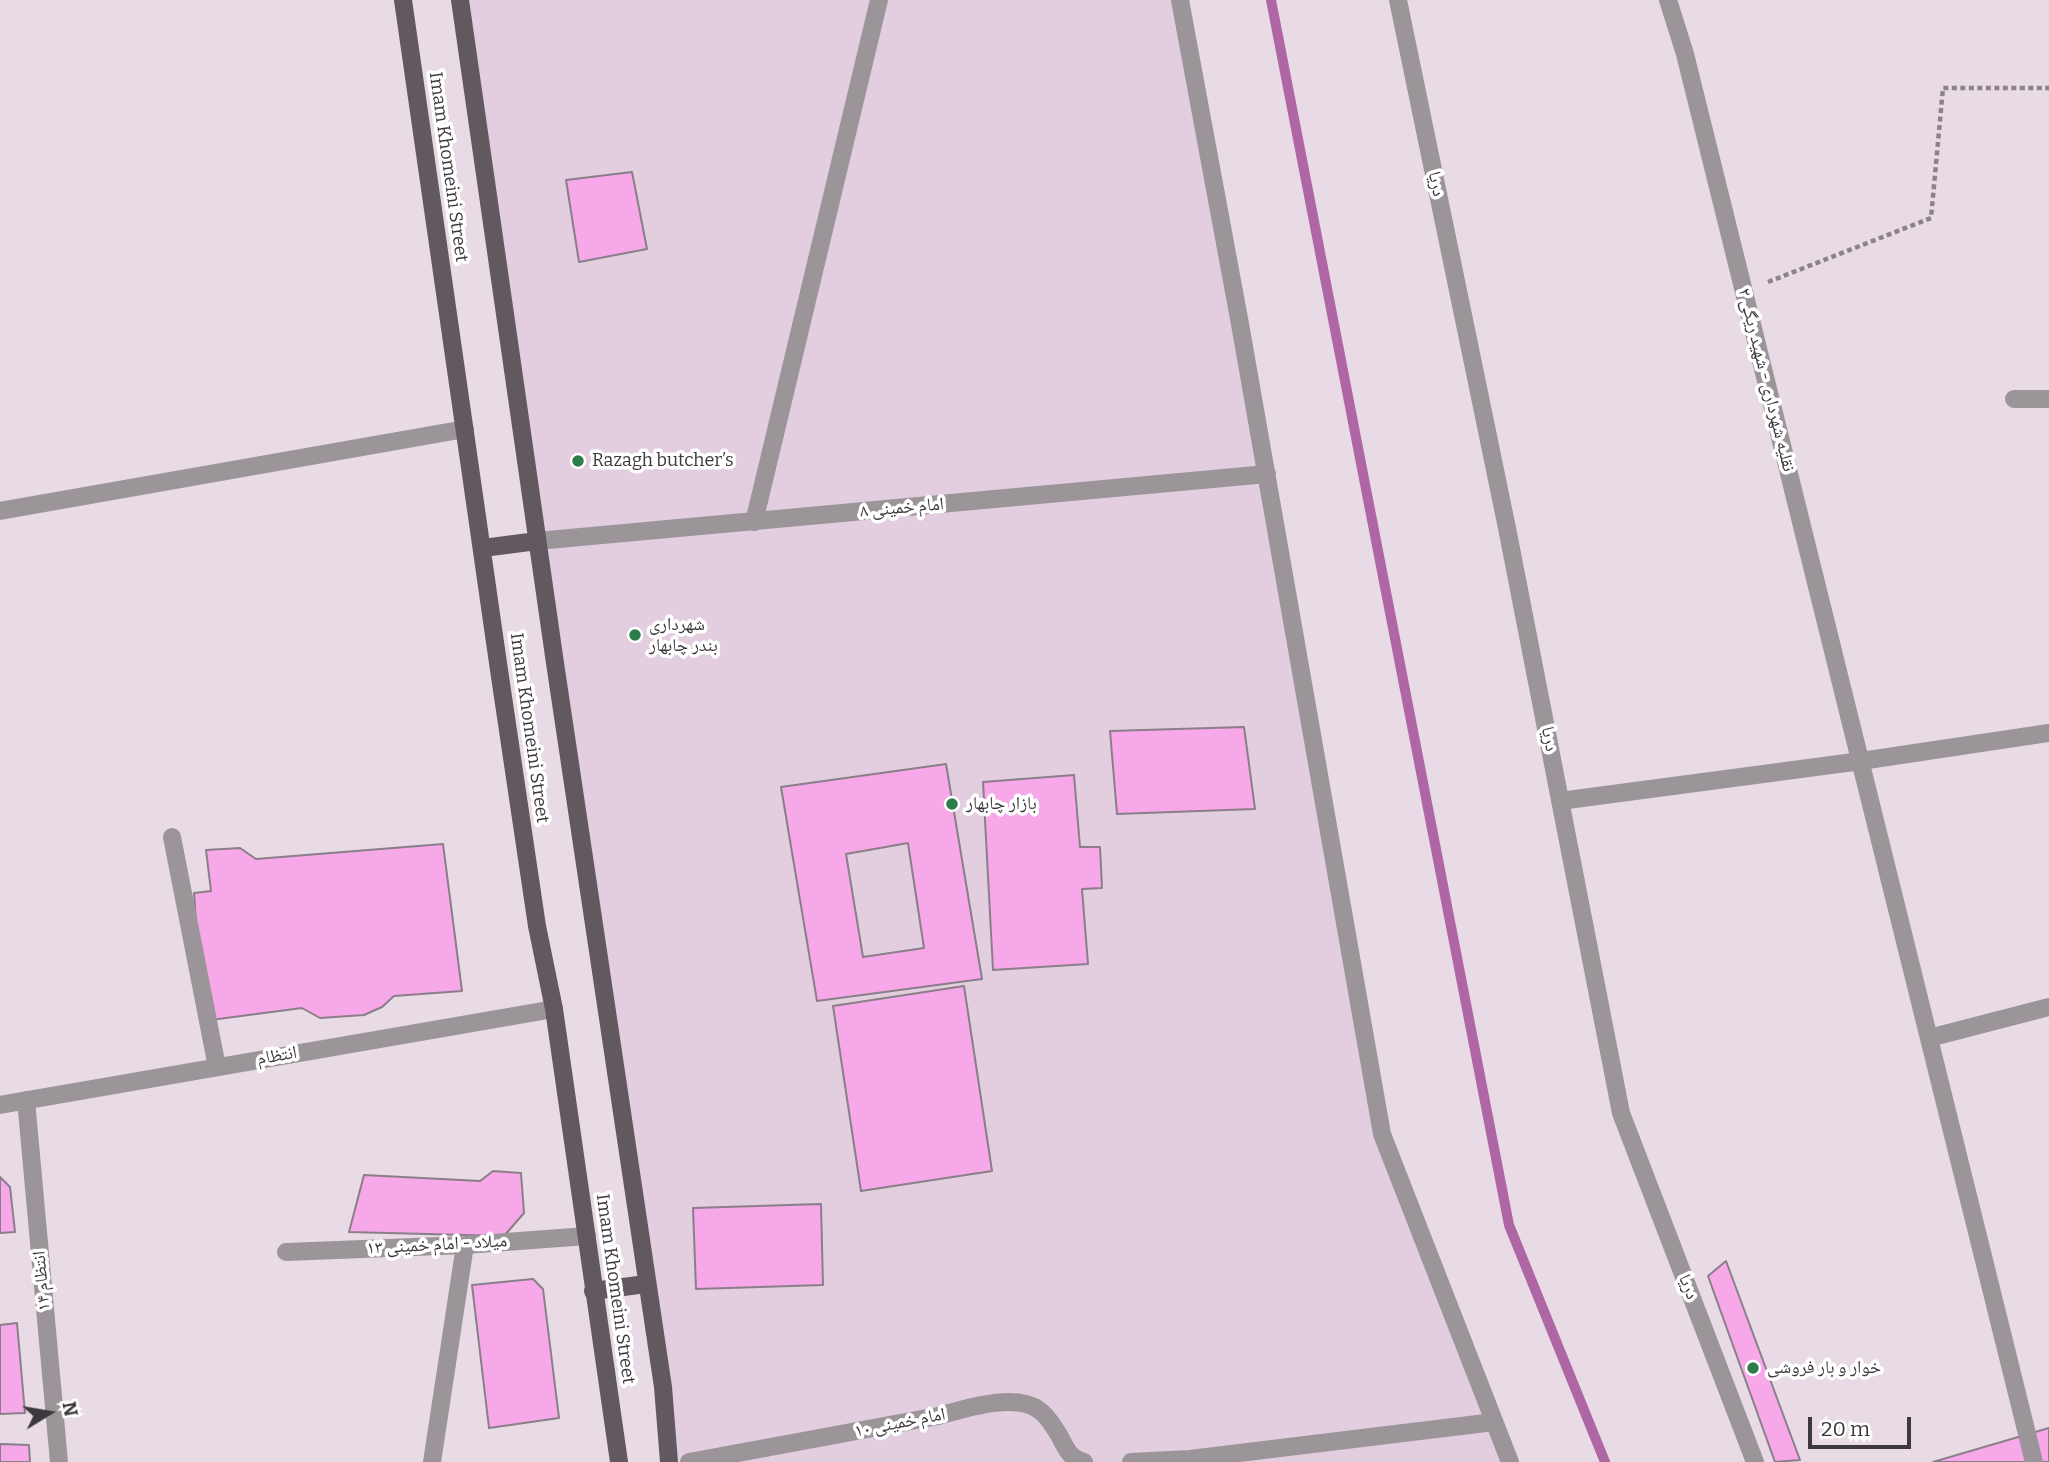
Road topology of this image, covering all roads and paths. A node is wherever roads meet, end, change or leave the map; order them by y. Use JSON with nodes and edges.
{"nodes":[{"id":1,"x":403,"y":0,"type":"edge"},
{"id":2,"x":460,"y":0,"type":"edge"},
{"id":3,"x":878,"y":0,"type":"edge"},
{"id":4,"x":1180,"y":0,"type":"edge"},
{"id":5,"x":1398,"y":0,"type":"edge"},
{"id":6,"x":1668,"y":0,"type":"edge"},
{"id":7,"x":2049,"y":88,"type":"edge"},
{"id":8,"x":1744,"y":291,"type":"junction"},
{"id":9,"x":2014,"y":399,"type":"dead end"},
{"id":10,"x":2049,"y":399,"type":"edge"},
{"id":11,"x":465,"y":429,"type":"junction"},
{"id":12,"x":1266,"y":474,"type":"junction"},
{"id":13,"x":0,"y":512,"type":"edge"},
{"id":14,"x":754,"y":522,"type":"junction"},
{"id":15,"x":537,"y":541,"type":"junction"},
{"id":16,"x":483,"y":548,"type":"junction"},
{"id":17,"x":2049,"y":733,"type":"edge"},
{"id":18,"x":1861,"y":761,"type":"junction"},
{"id":19,"x":1560,"y":801,"type":"junction"},
{"id":20,"x":172,"y":837,"type":"dead end"},
{"id":21,"x":2049,"y":1007,"type":"edge"},
{"id":22,"x":554,"y":1009,"type":"junction"},
{"id":23,"x":1929,"y":1038,"type":"junction"},
{"id":24,"x":217,"y":1067,"type":"junction"},
{"id":25,"x":26,"y":1100,"type":"junction"},
{"id":26,"x":0,"y":1105,"type":"edge"},
{"id":27,"x":587,"y":1236,"type":"junction"},
{"id":28,"x":465,"y":1245,"type":"junction"},
{"id":29,"x":286,"y":1252,"type":"dead end"},
{"id":30,"x":646,"y":1284,"type":"junction"},
{"id":31,"x":593,"y":1291,"type":"junction"},
{"id":32,"x":1494,"y":1422,"type":"junction"},
{"id":33,"x":59,"y":1462,"type":"edge"},
{"id":34,"x":432,"y":1462,"type":"edge"},
{"id":35,"x":619,"y":1462,"type":"edge"},
{"id":36,"x":669,"y":1462,"type":"edge"},
{"id":37,"x":689,"y":1462,"type":"edge"},
{"id":38,"x":1084,"y":1462,"type":"edge"},
{"id":39,"x":1131,"y":1462,"type":"edge"},
{"id":40,"x":1510,"y":1462,"type":"edge"},
{"id":41,"x":1755,"y":1462,"type":"edge"},
{"id":42,"x":2034,"y":1462,"type":"edge"}],
"edges":[{"from":1,"to":11,"type":"main road","name":"Imam Khomeini Street"},
{"from":2,"to":15,"type":"main road","name":"Imam Khomeini Street"},
{"from":3,"to":14,"type":"street"},
{"from":4,"to":12,"type":"street"},
{"from":5,"to":19,"type":"street","name":"دریا"},
{"from":6,"to":8,"type":"street","name":"نقلیه شهرداری - شهید ریگی ۲"},
{"from":7,"to":8,"type":"path"},
{"from":8,"to":18,"type":"street","name":"نقلیه شهرداری - شهید ریگی ۲"},
{"from":9,"to":10,"type":"street"},
{"from":11,"to":13,"type":"street"},
{"from":11,"to":16,"type":"main road","name":"Imam Khomeini Street"},
{"from":12,"to":14,"type":"street","name":"امام خمینی ۸"},
{"from":12,"to":32,"type":"street"},
{"from":14,"to":15,"type":"street","name":"امام خمینی ۸"},
{"from":15,"to":16,"type":"main road"},
{"from":15,"to":30,"type":"main road","name":"Imam Khomeini Street"},
{"from":16,"to":22,"type":"main road","name":"Imam Khomeini Street"},
{"from":17,"to":18,"type":"street"},
{"from":18,"to":19,"type":"street"},
{"from":18,"to":23,"type":"street","name":"نقلیه شهرداری - شهید ریگی ۲"},
{"from":19,"to":41,"type":"street","name":"دریا"},
{"from":20,"to":24,"type":"street"},
{"from":21,"to":23,"type":"street"},
{"from":22,"to":24,"type":"street","name":"انتظام"},
{"from":22,"to":27,"type":"main road","name":"Imam Khomeini Street"},
{"from":23,"to":42,"type":"street","name":"نقلیه شهرداری - شهید ریگی ۲"},
{"from":24,"to":25,"type":"street","name":"انتظام"},
{"from":25,"to":26,"type":"street","name":"انتظام"},
{"from":25,"to":33,"type":"street","name":"انتظام ۱۴"},
{"from":27,"to":28,"type":"street","name":"میلاد - امام خمینی ۱۳"},
{"from":27,"to":31,"type":"main road","name":"Imam Khomeini Street"},
{"from":28,"to":29,"type":"street","name":"میلاد - امام خمینی ۱۳"},
{"from":28,"to":34,"type":"street"},
{"from":30,"to":31,"type":"main road"},
{"from":30,"to":36,"type":"main road","name":"Imam Khomeini Street"},
{"from":31,"to":35,"type":"main road","name":"Imam Khomeini Street"},
{"from":32,"to":39,"type":"street"},
{"from":32,"to":40,"type":"street"},
{"from":37,"to":38,"type":"street","name":"امام خمینی ۱۰"}]}
